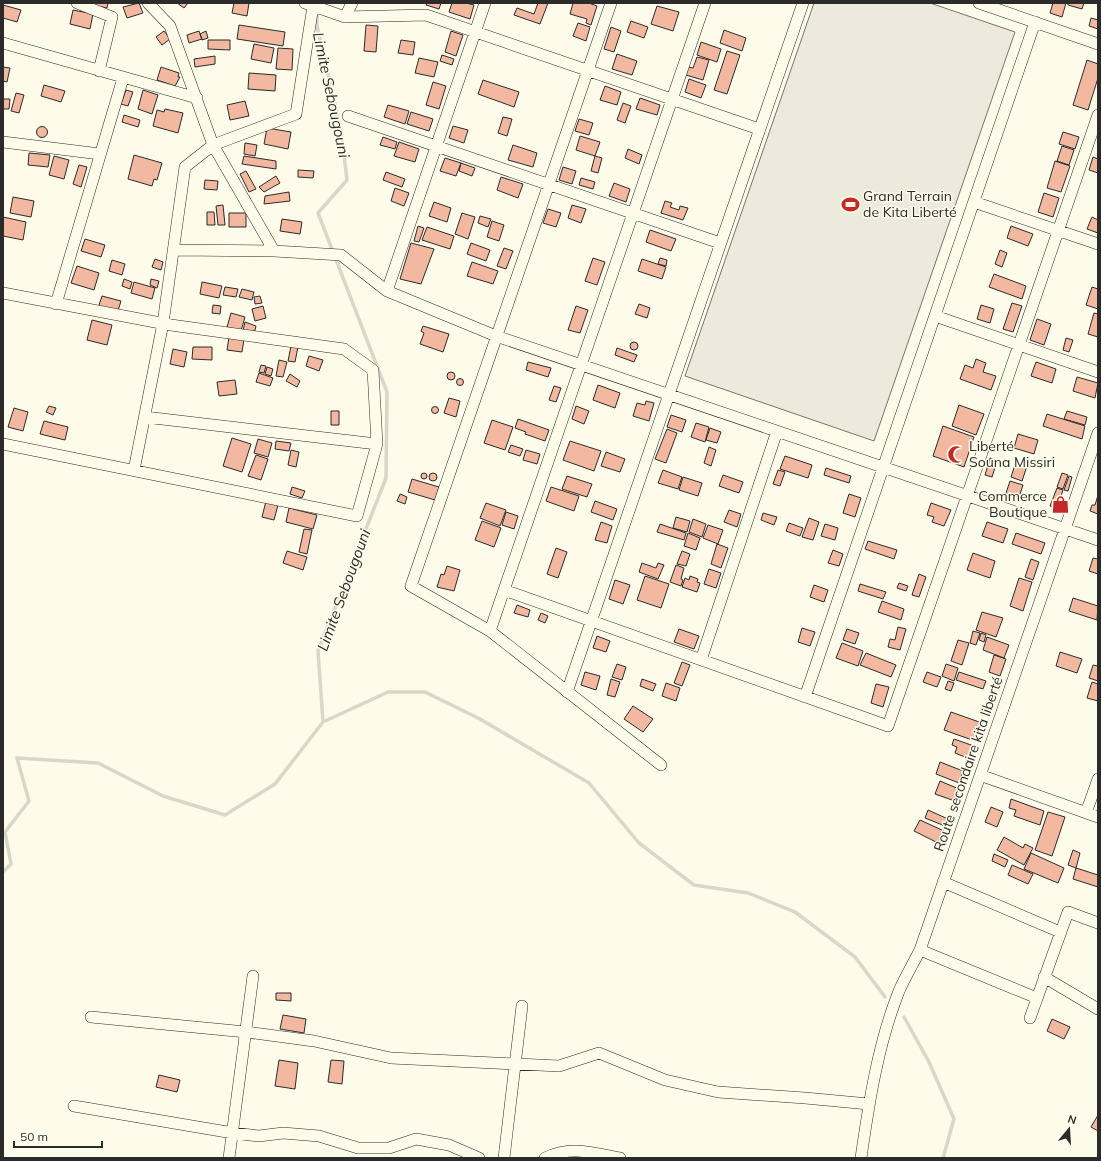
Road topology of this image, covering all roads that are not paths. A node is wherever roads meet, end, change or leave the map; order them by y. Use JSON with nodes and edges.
{"nodes":[{"id":1,"x":78,"y":3,"type":"edge"},
{"id":2,"x":148,"y":3,"type":"edge"},
{"id":3,"x":352,"y":3,"type":"edge"},
{"id":4,"x":485,"y":3,"type":"edge"},
{"id":5,"x":611,"y":3,"type":"edge"},
{"id":6,"x":705,"y":3,"type":"edge"},
{"id":7,"x":803,"y":3,"type":"edge"},
{"id":8,"x":979,"y":3,"type":"edge"},
{"id":9,"x":309,"y":4,"type":"edge"},
{"id":10,"x":345,"y":17,"type":"junction"},
{"id":11,"x":1035,"y":22,"type":"junction"},
{"id":12,"x":475,"y":32,"type":"junction"},
{"id":13,"x":3,"y":43,"type":"edge"},
{"id":14,"x":1098,"y":44,"type":"edge"},
{"id":15,"x":588,"y":70,"type":"junction"},
{"id":16,"x":99,"y":71,"type":"junction"},
{"id":17,"x":123,"y":78,"type":"junction"},
{"id":18,"x":197,"y":98,"type":"junction"},
{"id":19,"x":672,"y":99,"type":"junction"},
{"id":20,"x":1098,"y":115,"type":"edge"},
{"id":21,"x":348,"y":116,"type":"dead end"},
{"id":22,"x":760,"y":129,"type":"junction"},
{"id":23,"x":3,"y":142,"type":"edge"},
{"id":24,"x":213,"y":145,"type":"junction"},
{"id":25,"x":436,"y":146,"type":"junction"},
{"id":26,"x":100,"y":154,"type":"junction"},
{"id":27,"x":548,"y":184,"type":"junction"},
{"id":28,"x":974,"y":202,"type":"junction"},
{"id":29,"x":633,"y":213,"type":"junction"},
{"id":30,"x":1058,"y":231,"type":"junction"},
{"id":31,"x":720,"y":243,"type":"junction"},
{"id":32,"x":1098,"y":244,"type":"edge"},
{"id":33,"x":173,"y":250,"type":"junction"},
{"id":34,"x":274,"y":250,"type":"junction"},
{"id":35,"x":386,"y":291,"type":"junction"},
{"id":36,"x":3,"y":293,"type":"edge"},
{"id":37,"x":56,"y":304,"type":"junction"},
{"id":38,"x":935,"y":316,"type":"junction"},
{"id":39,"x":163,"y":323,"type":"junction"},
{"id":40,"x":496,"y":336,"type":"junction"},
{"id":41,"x":1019,"y":345,"type":"junction"},
{"id":42,"x":581,"y":365,"type":"junction"},
{"id":43,"x":1098,"y":372,"type":"edge"},
{"id":44,"x":668,"y":395,"type":"junction"},
{"id":45,"x":145,"y":418,"type":"junction"},
{"id":46,"x":777,"y":432,"type":"junction"},
{"id":47,"x":1098,"y":434,"type":"edge"},
{"id":48,"x":3,"y":444,"type":"edge"},
{"id":49,"x":377,"y":444,"type":"junction"},
{"id":50,"x":883,"y":467,"type":"junction"},
{"id":51,"x":134,"y":470,"type":"junction"},
{"id":52,"x":967,"y":496,"type":"junction"},
{"id":53,"x":1065,"y":529,"type":"junction"},
{"id":54,"x":1098,"y":540,"type":"edge"},
{"id":55,"x":504,"y":590,"type":"junction"},
{"id":56,"x":591,"y":621,"type":"junction"},
{"id":57,"x":490,"y":631,"type":"junction"},
{"id":58,"x":701,"y":660,"type":"junction"},
{"id":59,"x":567,"y":692,"type":"junction"},
{"id":60,"x":805,"y":697,"type":"junction"},
{"id":61,"x":661,"y":765,"type":"dead end"},
{"id":62,"x":980,"y":776,"type":"junction"},
{"id":63,"x":1098,"y":779,"type":"edge"},
{"id":64,"x":1086,"y":813,"type":"junction"},
{"id":65,"x":1098,"y":817,"type":"edge"},
{"id":66,"x":943,"y":882,"type":"junction"},
{"id":67,"x":1098,"y":923,"type":"edge"},
{"id":68,"x":1060,"y":932,"type":"junction"},
{"id":69,"x":920,"y":950,"type":"junction"},
{"id":70,"x":253,"y":976,"type":"dead end"},
{"id":71,"x":1044,"y":977,"type":"junction"},
{"id":72,"x":1037,"y":998,"type":"junction"},
{"id":73,"x":522,"y":1006,"type":"dead end"},
{"id":74,"x":1098,"y":1008,"type":"edge"},
{"id":75,"x":91,"y":1017,"type":"dead end"},
{"id":76,"x":1030,"y":1018,"type":"dead end"},
{"id":77,"x":246,"y":1032,"type":"junction"},
{"id":78,"x":515,"y":1063,"type":"junction"},
{"id":79,"x":869,"y":1104,"type":"junction"},
{"id":80,"x":74,"y":1106,"type":"dead end"},
{"id":81,"x":233,"y":1133,"type":"junction"},
{"id":82,"x":229,"y":1158,"type":"edge"},
{"id":83,"x":479,"y":1158,"type":"edge"},
{"id":84,"x":504,"y":1158,"type":"edge"},
{"id":85,"x":544,"y":1158,"type":"edge"},
{"id":86,"x":620,"y":1158,"type":"edge"},
{"id":87,"x":861,"y":1158,"type":"edge"}],
"edges":[{"from":1,"to":16,"type":"street"},
{"from":2,"to":18,"type":"street"},
{"from":3,"to":10,"type":"street"},
{"from":4,"to":12,"type":"street"},
{"from":5,"to":15,"type":"street"},
{"from":6,"to":19,"type":"street"},
{"from":7,"to":22,"type":"street"},
{"from":8,"to":11,"type":"street"},
{"from":9,"to":10,"type":"street"},
{"from":9,"to":24,"type":"street"},
{"from":10,"to":12,"type":"street"},
{"from":11,"to":14,"type":"street"},
{"from":11,"to":28,"type":"street"},
{"from":12,"to":15,"type":"street"},
{"from":12,"to":25,"type":"street"},
{"from":13,"to":16,"type":"street"},
{"from":15,"to":19,"type":"street"},
{"from":15,"to":27,"type":"street"},
{"from":16,"to":17,"type":"street"},
{"from":17,"to":18,"type":"street"},
{"from":17,"to":26,"type":"street"},
{"from":18,"to":24,"type":"street"},
{"from":19,"to":22,"type":"street"},
{"from":19,"to":29,"type":"street"},
{"from":20,"to":30,"type":"street"},
{"from":21,"to":25,"type":"street"},
{"from":22,"to":31,"type":"street"},
{"from":23,"to":26,"type":"street"},
{"from":24,"to":33,"type":"street"},
{"from":24,"to":34,"type":"street"},
{"from":25,"to":27,"type":"street"},
{"from":25,"to":35,"type":"street"},
{"from":26,"to":37,"type":"street"},
{"from":27,"to":29,"type":"street"},
{"from":27,"to":40,"type":"street"},
{"from":28,"to":30,"type":"street"},
{"from":28,"to":38,"type":"street"},
{"from":29,"to":31,"type":"street"},
{"from":29,"to":42,"type":"street"},
{"from":30,"to":32,"type":"street"},
{"from":30,"to":41,"type":"street"},
{"from":31,"to":44,"type":"street"},
{"from":33,"to":34,"type":"street"},
{"from":33,"to":39,"type":"street"},
{"from":34,"to":35,"type":"street"},
{"from":35,"to":40,"type":"street"},
{"from":36,"to":37,"type":"street"},
{"from":37,"to":39,"type":"street"},
{"from":38,"to":41,"type":"street"},
{"from":38,"to":50,"type":"street"},
{"from":39,"to":45,"type":"street"},
{"from":39,"to":49,"type":"street"},
{"from":40,"to":42,"type":"street"},
{"from":40,"to":57,"type":"street"},
{"from":41,"to":43,"type":"street"},
{"from":41,"to":52,"type":"street"},
{"from":42,"to":44,"type":"street"},
{"from":42,"to":55,"type":"street"},
{"from":44,"to":46,"type":"street"},
{"from":44,"to":56,"type":"street"},
{"from":45,"to":49,"type":"street"},
{"from":45,"to":51,"type":"street"},
{"from":46,"to":50,"type":"street"},
{"from":46,"to":58,"type":"street"},
{"from":47,"to":53,"type":"street","name":"Route secondaire kita liberté"},
{"from":48,"to":51,"type":"street"},
{"from":49,"to":51,"type":"street"},
{"from":50,"to":52,"type":"street"},
{"from":50,"to":60,"type":"street"},
{"from":52,"to":53,"type":"street"},
{"from":52,"to":60,"type":"street"},
{"from":53,"to":54,"type":"street"},
{"from":53,"to":62,"type":"street","name":"Route secondaire kita liberté"},
{"from":55,"to":56,"type":"street"},
{"from":55,"to":57,"type":"street"},
{"from":56,"to":58,"type":"street"},
{"from":56,"to":59,"type":"street"},
{"from":57,"to":59,"type":"street"},
{"from":58,"to":60,"type":"street"},
{"from":59,"to":61,"type":"street"},
{"from":62,"to":64,"type":"street"},
{"from":62,"to":66,"type":"street","name":"Route secondaire kita liberté"},
{"from":63,"to":64,"type":"street"},
{"from":64,"to":65,"type":"street"},
{"from":66,"to":68,"type":"street"},
{"from":66,"to":69,"type":"street","name":"Route secondaire kita liberté"},
{"from":67,"to":68,"type":"street"},
{"from":68,"to":71,"type":"street"},
{"from":69,"to":72,"type":"street"},
{"from":69,"to":79,"type":"street","name":"Route secondaire kita liberté"},
{"from":70,"to":77,"type":"street"},
{"from":71,"to":72,"type":"street"},
{"from":71,"to":74,"type":"street"},
{"from":72,"to":76,"type":"street"},
{"from":73,"to":78,"type":"street"},
{"from":75,"to":77,"type":"street"},
{"from":77,"to":78,"type":"street"},
{"from":77,"to":81,"type":"street"},
{"from":78,"to":79,"type":"street"},
{"from":78,"to":84,"type":"street"},
{"from":79,"to":87,"type":"street","name":"Route secondaire kita liberté"},
{"from":80,"to":81,"type":"street"},
{"from":81,"to":82,"type":"street"},
{"from":81,"to":83,"type":"street"},
{"from":85,"to":86,"type":"street"}]}
